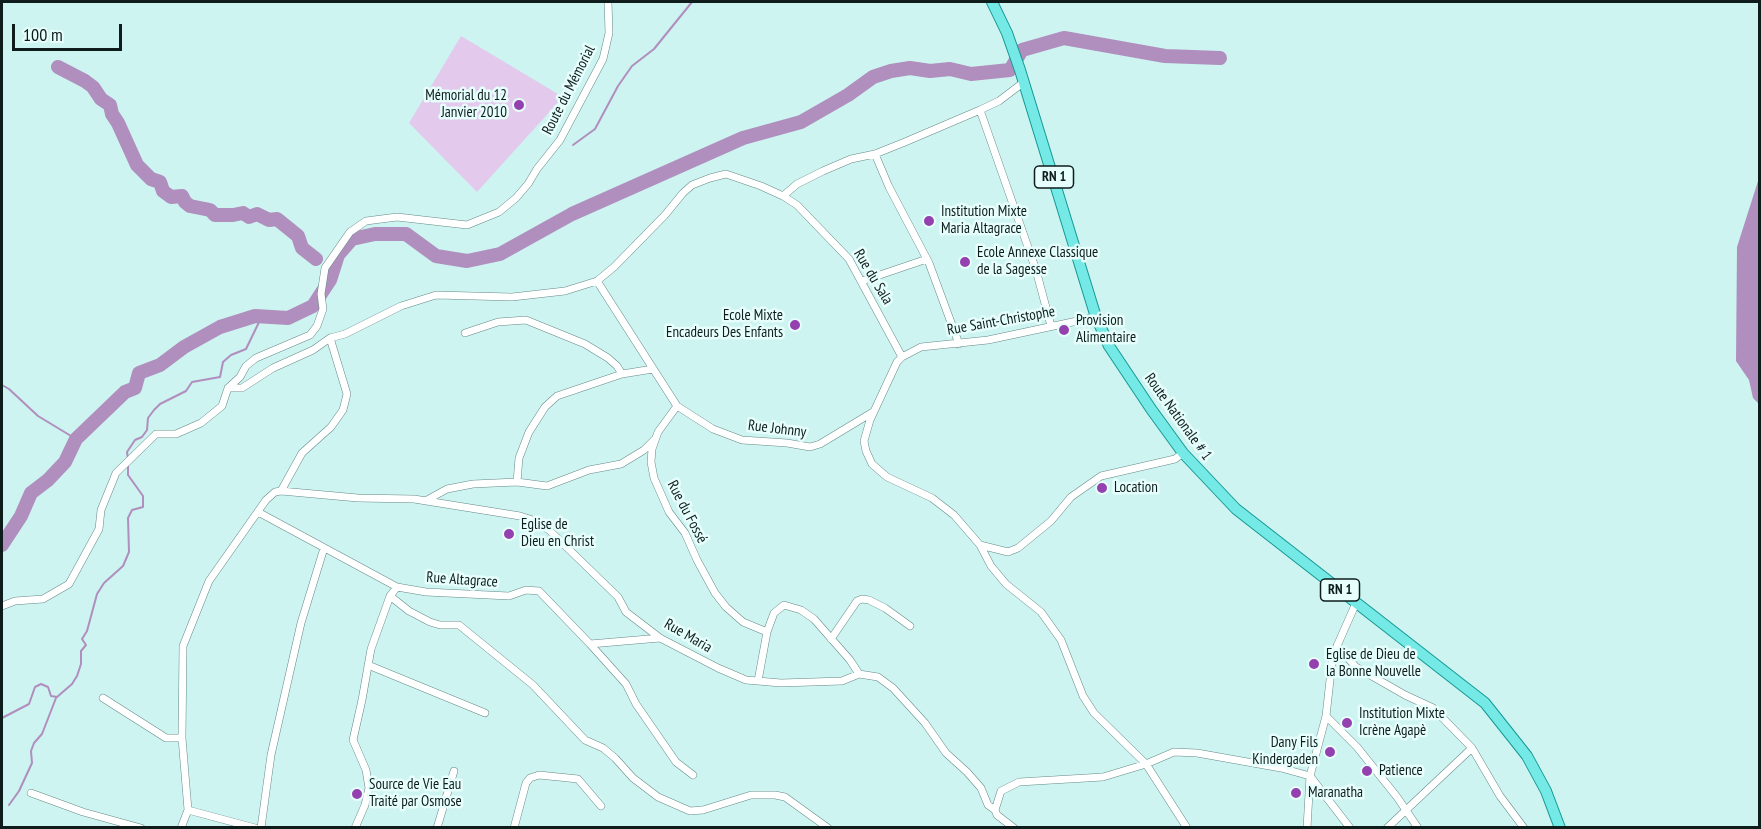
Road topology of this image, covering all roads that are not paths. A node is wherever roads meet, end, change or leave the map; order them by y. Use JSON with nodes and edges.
{"nodes":[{"id":1,"x":608,"y":2,"type":"edge"},
{"id":2,"x":992,"y":2,"type":"edge"},
{"id":3,"x":1024,"y":82,"type":"junction"},
{"id":4,"x":980,"y":110,"type":"junction"},
{"id":5,"x":875,"y":154,"type":"junction"},
{"id":6,"x":783,"y":196,"type":"junction"},
{"id":7,"x":927,"y":259,"type":"junction"},
{"id":8,"x":597,"y":281,"type":"junction"},
{"id":9,"x":862,"y":281,"type":"junction"},
{"id":10,"x":1096,"y":317,"type":"junction"},
{"id":11,"x":1051,"y":326,"type":"junction"},
{"id":12,"x":465,"y":333,"type":"dead end"},
{"id":13,"x":330,"y":338,"type":"junction"},
{"id":14,"x":959,"y":344,"type":"junction"},
{"id":15,"x":902,"y":357,"type":"junction"},
{"id":16,"x":653,"y":369,"type":"junction"},
{"id":17,"x":622,"y":374,"type":"junction"},
{"id":18,"x":228,"y":388,"type":"junction"},
{"id":19,"x":677,"y":406,"type":"junction"},
{"id":20,"x":873,"y":412,"type":"junction"},
{"id":21,"x":656,"y":438,"type":"junction"},
{"id":22,"x":1183,"y":453,"type":"junction"},
{"id":23,"x":517,"y":482,"type":"junction"},
{"id":24,"x":281,"y":491,"type":"junction"},
{"id":25,"x":427,"y":500,"type":"junction"},
{"id":26,"x":258,"y":512,"type":"junction"},
{"id":27,"x":980,"y":545,"type":"junction"},
{"id":28,"x":324,"y":548,"type":"junction"},
{"id":29,"x":397,"y":586,"type":"junction"},
{"id":30,"x":390,"y":596,"type":"junction"},
{"id":31,"x":1356,"y":603,"type":"junction"},
{"id":32,"x":2,"y":606,"type":"edge"},
{"id":33,"x":910,"y":626,"type":"dead end"},
{"id":34,"x":767,"y":632,"type":"junction"},
{"id":35,"x":660,"y":638,"type":"junction"},
{"id":36,"x":831,"y":639,"type":"junction"},
{"id":37,"x":590,"y":644,"type":"junction"},
{"id":38,"x":1337,"y":646,"type":"junction"},
{"id":39,"x":368,"y":665,"type":"junction"},
{"id":40,"x":859,"y":674,"type":"junction"},
{"id":41,"x":758,"y":681,"type":"junction"},
{"id":42,"x":103,"y":698,"type":"dead end"},
{"id":43,"x":485,"y":713,"type":"dead end"},
{"id":44,"x":1326,"y":716,"type":"junction"},
{"id":45,"x":182,"y":738,"type":"junction"},
{"id":46,"x":1472,"y":748,"type":"junction"},
{"id":47,"x":1146,"y":764,"type":"junction"},
{"id":48,"x":454,"y":771,"type":"dead end"},
{"id":49,"x":693,"y":776,"type":"dead end"},
{"id":50,"x":1310,"y":776,"type":"junction"},
{"id":51,"x":31,"y":793,"type":"dead end"},
{"id":52,"x":601,"y":806,"type":"dead end"},
{"id":53,"x":188,"y":810,"type":"junction"},
{"id":54,"x":995,"y":810,"type":"junction"},
{"id":55,"x":1406,"y":811,"type":"junction"},
{"id":56,"x":141,"y":828,"type":"edge"},
{"id":57,"x":181,"y":828,"type":"edge"},
{"id":58,"x":255,"y":828,"type":"edge"},
{"id":59,"x":261,"y":828,"type":"edge"},
{"id":60,"x":355,"y":828,"type":"edge"},
{"id":61,"x":437,"y":828,"type":"edge"},
{"id":62,"x":514,"y":828,"type":"edge"},
{"id":63,"x":828,"y":828,"type":"edge"},
{"id":64,"x":1014,"y":828,"type":"edge"},
{"id":65,"x":1187,"y":828,"type":"edge"},
{"id":66,"x":1307,"y":828,"type":"edge"},
{"id":67,"x":1350,"y":828,"type":"edge"},
{"id":68,"x":1387,"y":828,"type":"edge"},
{"id":69,"x":1418,"y":828,"type":"edge"},
{"id":70,"x":1524,"y":828,"type":"edge"},
{"id":71,"x":1560,"y":828,"type":"edge"}],
"edges":[{"from":1,"to":18,"type":"street","name":"Route du Mémorial"},
{"from":2,"to":3,"type":"main road","name":"Route Nationale # 1","number":"RN 1"},
{"from":3,"to":4,"type":"street"},
{"from":3,"to":10,"type":"main road","name":"Route Nationale # 1","number":"RN 1"},
{"from":4,"to":5,"type":"street"},
{"from":4,"to":11,"type":"street"},
{"from":5,"to":6,"type":"street"},
{"from":5,"to":7,"type":"street"},
{"from":6,"to":8,"type":"street","name":"Rue du Sala"},
{"from":6,"to":9,"type":"street","name":"Rue du Sala"},
{"from":7,"to":9,"type":"street"},
{"from":7,"to":14,"type":"street"},
{"from":8,"to":13,"type":"street"},
{"from":8,"to":16,"type":"street"},
{"from":9,"to":15,"type":"street","name":"Rue du Sala"},
{"from":10,"to":11,"type":"street","name":"Rue Saint-Christophe"},
{"from":10,"to":22,"type":"main road","name":"Route Nationale # 1","number":"RN 1"},
{"from":11,"to":14,"type":"street","name":"Rue Saint-Christophe"},
{"from":12,"to":17,"type":"street"},
{"from":13,"to":18,"type":"street"},
{"from":13,"to":24,"type":"street"},
{"from":14,"to":15,"type":"street","name":"Rue Saint-Christophe"},
{"from":15,"to":20,"type":"street"},
{"from":16,"to":17,"type":"street"},
{"from":16,"to":19,"type":"street"},
{"from":17,"to":23,"type":"street"},
{"from":18,"to":32,"type":"street","name":"Route du Mémorial"},
{"from":19,"to":20,"type":"street","name":"Rue Johnny"},
{"from":19,"to":21,"type":"street","name":"Rue du Fossé"},
{"from":20,"to":27,"type":"street"},
{"from":21,"to":23,"type":"street"},
{"from":21,"to":34,"type":"street","name":"Rue du Fossé"},
{"from":22,"to":27,"type":"street"},
{"from":22,"to":31,"type":"main road","name":"Route Nationale # 1","number":"RN 1"},
{"from":23,"to":25,"type":"street"},
{"from":24,"to":25,"type":"street","name":"Rue Maria"},
{"from":24,"to":26,"type":"street"},
{"from":25,"to":35,"type":"street","name":"Rue Maria"},
{"from":26,"to":28,"type":"street","name":"Rue Altagrace"},
{"from":26,"to":45,"type":"street"},
{"from":27,"to":47,"type":"street"},
{"from":28,"to":29,"type":"street","name":"Rue Altagrace"},
{"from":28,"to":59,"type":"street"},
{"from":29,"to":30,"type":"street"},
{"from":29,"to":37,"type":"street","name":"Rue Altagrace"},
{"from":30,"to":39,"type":"street"},
{"from":30,"to":63,"type":"street"},
{"from":31,"to":38,"type":"street"},
{"from":31,"to":71,"type":"main road","name":"Route Nationale # 1","number":"RN 1"},
{"from":33,"to":36,"type":"street"},
{"from":34,"to":36,"type":"street"},
{"from":34,"to":41,"type":"street"},
{"from":35,"to":37,"type":"street"},
{"from":35,"to":41,"type":"street","name":"Rue Maria"},
{"from":36,"to":40,"type":"street"},
{"from":37,"to":49,"type":"street"},
{"from":38,"to":44,"type":"street"},
{"from":38,"to":46,"type":"street"},
{"from":39,"to":43,"type":"street"},
{"from":39,"to":60,"type":"street"},
{"from":40,"to":41,"type":"street","name":"Rue Maria"},
{"from":40,"to":54,"type":"street"},
{"from":42,"to":45,"type":"street"},
{"from":44,"to":50,"type":"street"},
{"from":44,"to":55,"type":"street"},
{"from":45,"to":53,"type":"street"},
{"from":46,"to":55,"type":"street"},
{"from":46,"to":70,"type":"street"},
{"from":47,"to":50,"type":"street"},
{"from":47,"to":54,"type":"street"},
{"from":47,"to":65,"type":"street"},
{"from":48,"to":61,"type":"street"},
{"from":50,"to":66,"type":"street"},
{"from":50,"to":67,"type":"street"},
{"from":51,"to":56,"type":"street"},
{"from":52,"to":62,"type":"street"},
{"from":53,"to":57,"type":"street"},
{"from":53,"to":58,"type":"street"},
{"from":54,"to":64,"type":"street"},
{"from":55,"to":68,"type":"street"},
{"from":55,"to":69,"type":"street"}]}
